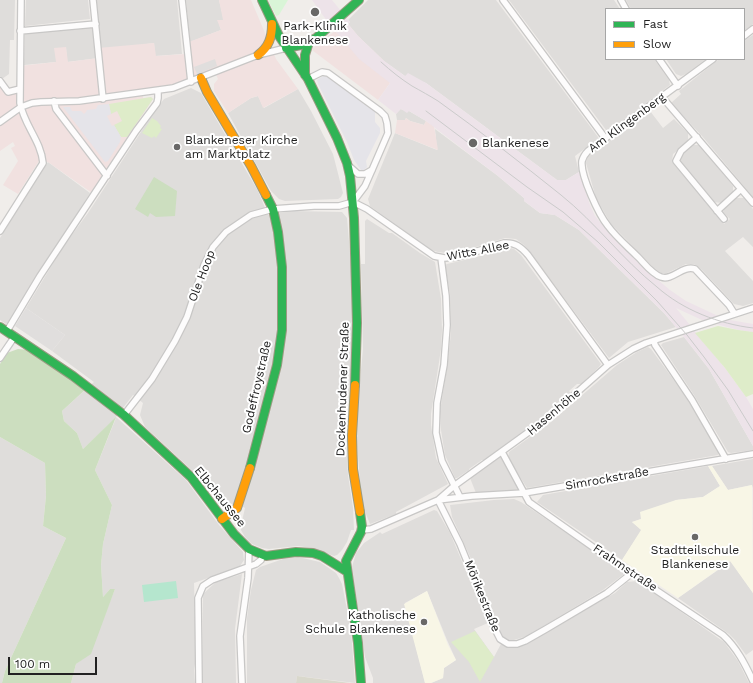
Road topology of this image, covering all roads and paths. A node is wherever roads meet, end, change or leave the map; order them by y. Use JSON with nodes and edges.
{"nodes":[{"id":1,"x":21,"y":0,"type":"edge"},
{"id":2,"x":93,"y":0,"type":"edge"},
{"id":3,"x":182,"y":0,"type":"edge"},
{"id":4,"x":262,"y":0,"type":"edge"},
{"id":5,"x":359,"y":0,"type":"edge"},
{"id":6,"x":503,"y":0,"type":"edge"},
{"id":7,"x":272,"y":21,"type":"junction"},
{"id":8,"x":96,"y":24,"type":"junction"},
{"id":9,"x":753,"y":29,"type":"edge"},
{"id":10,"x":20,"y":31,"type":"junction"},
{"id":11,"x":745,"y":35,"type":"edge"},
{"id":12,"x":309,"y":42,"type":"junction"},
{"id":13,"x":286,"y":48,"type":"junction"},
{"id":14,"x":258,"y":55,"type":"junction"},
{"id":15,"x":660,"y":60,"type":"edge"},
{"id":16,"x":712,"y":60,"type":"edge"},
{"id":17,"x":306,"y":77,"type":"junction"},
{"id":18,"x":201,"y":78,"type":"junction"},
{"id":19,"x":0,"y":81,"type":"edge"},
{"id":20,"x":191,"y":82,"type":"junction"},
{"id":21,"x":678,"y":86,"type":"junction"},
{"id":22,"x":20,"y":90,"type":"junction"},
{"id":23,"x":158,"y":91,"type":"junction"},
{"id":24,"x":662,"y":97,"type":"junction"},
{"id":25,"x":103,"y":99,"type":"junction"},
{"id":26,"x":54,"y":101,"type":"junction"},
{"id":27,"x":21,"y":107,"type":"junction"},
{"id":28,"x":0,"y":122,"type":"edge"},
{"id":29,"x":697,"y":137,"type":"junction"},
{"id":30,"x":605,"y":138,"type":"junction"},
{"id":31,"x":347,"y":163,"type":"junction"},
{"id":32,"x":372,"y":170,"type":"junction"},
{"id":33,"x":107,"y":176,"type":"junction"},
{"id":34,"x":741,"y":189,"type":"junction"},
{"id":35,"x":353,"y":202,"type":"junction"},
{"id":36,"x":753,"y":203,"type":"edge"},
{"id":37,"x":273,"y":209,"type":"junction"},
{"id":38,"x":717,"y":211,"type":"junction"},
{"id":39,"x":724,"y":219,"type":"dead end"},
{"id":40,"x":0,"y":231,"type":"edge"},
{"id":41,"x":441,"y":258,"type":"junction"},
{"id":42,"x":753,"y":308,"type":"edge"},
{"id":43,"x":734,"y":313,"type":"junction"},
{"id":44,"x":4,"y":329,"type":"edge"},
{"id":45,"x":15,"y":336,"type":"junction"},
{"id":46,"x":654,"y":341,"type":"junction"},
{"id":47,"x":0,"y":358,"type":"edge"},
{"id":48,"x":608,"y":365,"type":"junction"},
{"id":49,"x":124,"y":415,"type":"junction"},
{"id":50,"x":502,"y":452,"type":"junction"},
{"id":51,"x":753,"y":454,"type":"edge"},
{"id":52,"x":726,"y":459,"type":"junction"},
{"id":53,"x":454,"y":486,"type":"junction"},
{"id":54,"x":524,"y":493,"type":"junction"},
{"id":55,"x":460,"y":497,"type":"junction"},
{"id":56,"x":438,"y":500,"type":"junction"},
{"id":57,"x":222,"y":519,"type":"junction"},
{"id":58,"x":362,"y":530,"type":"junction"},
{"id":59,"x":249,"y":549,"type":"junction"},
{"id":60,"x":263,"y":555,"type":"junction"},
{"id":61,"x":248,"y":567,"type":"junction"},
{"id":62,"x":346,"y":571,"type":"junction"},
{"id":63,"x":632,"y":573,"type":"junction"},
{"id":64,"x":753,"y":681,"type":"edge"},
{"id":65,"x":199,"y":683,"type":"edge"},
{"id":66,"x":242,"y":683,"type":"edge"},
{"id":67,"x":361,"y":683,"type":"edge"}],
"edges":[{"from":1,"to":10,"type":"street"},
{"from":2,"to":8,"type":"street"},
{"from":3,"to":20,"type":"street"},
{"from":4,"to":7,"type":"street","name":"Dockenhudener Straße"},
{"from":5,"to":12,"type":"street"},
{"from":6,"to":30,"type":"street"},
{"from":7,"to":13,"type":"street","name":"Dockenhudener Straße"},
{"from":7,"to":14,"type":"street"},
{"from":8,"to":10,"type":"street"},
{"from":8,"to":25,"type":"street"},
{"from":9,"to":11,"type":"street"},
{"from":10,"to":22,"type":"street"},
{"from":12,"to":13,"type":"street"},
{"from":12,"to":17,"type":"street"},
{"from":13,"to":14,"type":"street"},
{"from":13,"to":17,"type":"street","name":"Dockenhudener Straße"},
{"from":14,"to":18,"type":"street"},
{"from":15,"to":21,"type":"street"},
{"from":16,"to":21,"type":"street","name":"Am Klingenberg"},
{"from":17,"to":31,"type":"street","name":"Dockenhudener Straße"},
{"from":17,"to":32,"type":"street"},
{"from":18,"to":20,"type":"street"},
{"from":18,"to":37,"type":"street","name":"Godeffroystraße"},
{"from":19,"to":22,"type":"street"},
{"from":20,"to":23,"type":"street"},
{"from":21,"to":24,"type":"street","name":"Am Klingenberg"},
{"from":22,"to":27,"type":"street"},
{"from":23,"to":25,"type":"street"},
{"from":23,"to":33,"type":"street"},
{"from":24,"to":29,"type":"street"},
{"from":24,"to":30,"type":"street","name":"Am Klingenberg"},
{"from":25,"to":26,"type":"street"},
{"from":26,"to":27,"type":"street"},
{"from":26,"to":33,"type":"street"},
{"from":27,"to":28,"type":"street"},
{"from":27,"to":40,"type":"street"},
{"from":29,"to":34,"type":"street"},
{"from":29,"to":38,"type":"street"},
{"from":30,"to":43,"type":"street","name":"Am Klingenberg"},
{"from":31,"to":32,"type":"street"},
{"from":31,"to":35,"type":"street","name":"Dockenhudener Straße"},
{"from":32,"to":35,"type":"street"},
{"from":33,"to":44,"type":"street"},
{"from":34,"to":36,"type":"street"},
{"from":34,"to":38,"type":"street"},
{"from":35,"to":37,"type":"street","name":"Ole Hoop"},
{"from":35,"to":41,"type":"street","name":"Witts Allee"},
{"from":35,"to":58,"type":"street","name":"Dockenhudener Straße"},
{"from":37,"to":49,"type":"street","name":"Ole Hoop"},
{"from":37,"to":57,"type":"street","name":"Godeffroystraße"},
{"from":38,"to":39,"type":"street"},
{"from":41,"to":48,"type":"street","name":"Witts Allee"},
{"from":41,"to":53,"type":"street"},
{"from":42,"to":43,"type":"street","name":"Hasenhöhe"},
{"from":43,"to":46,"type":"street","name":"Hasenhöhe"},
{"from":44,"to":45,"type":"street","name":"Elbchaussee"},
{"from":45,"to":47,"type":"street"},
{"from":45,"to":49,"type":"street","name":"Elbchaussee"},
{"from":46,"to":48,"type":"street","name":"Hasenhöhe"},
{"from":46,"to":52,"type":"street"},
{"from":48,"to":50,"type":"street","name":"Hasenhöhe"},
{"from":49,"to":57,"type":"street","name":"Elbchaussee"},
{"from":50,"to":53,"type":"street","name":"Hasenhöhe"},
{"from":50,"to":54,"type":"street","name":"Frahmstraße"},
{"from":51,"to":52,"type":"street","name":"Simrockstraße"},
{"from":52,"to":54,"type":"street","name":"Simrockstraße"},
{"from":53,"to":55,"type":"street"},
{"from":53,"to":56,"type":"street","name":"Hasenhöhe"},
{"from":54,"to":55,"type":"street","name":"Simrockstraße"},
{"from":54,"to":63,"type":"street","name":"Frahmstraße"},
{"from":55,"to":56,"type":"street","name":"Simrockstraße"},
{"from":56,"to":58,"type":"street","name":"Hasenhöhe"},
{"from":56,"to":63,"type":"street","name":"Mörikestraße"},
{"from":57,"to":59,"type":"street","name":"Elbchaussee"},
{"from":58,"to":62,"type":"street"},
{"from":59,"to":60,"type":"street","name":"Elbchaussee"},
{"from":59,"to":61,"type":"street"},
{"from":60,"to":61,"type":"street"},
{"from":60,"to":62,"type":"street","name":"Elbchaussee"},
{"from":61,"to":65,"type":"street"},
{"from":61,"to":66,"type":"street"},
{"from":62,"to":67,"type":"street"},
{"from":63,"to":64,"type":"street","name":"Frahmstraße"}]}
